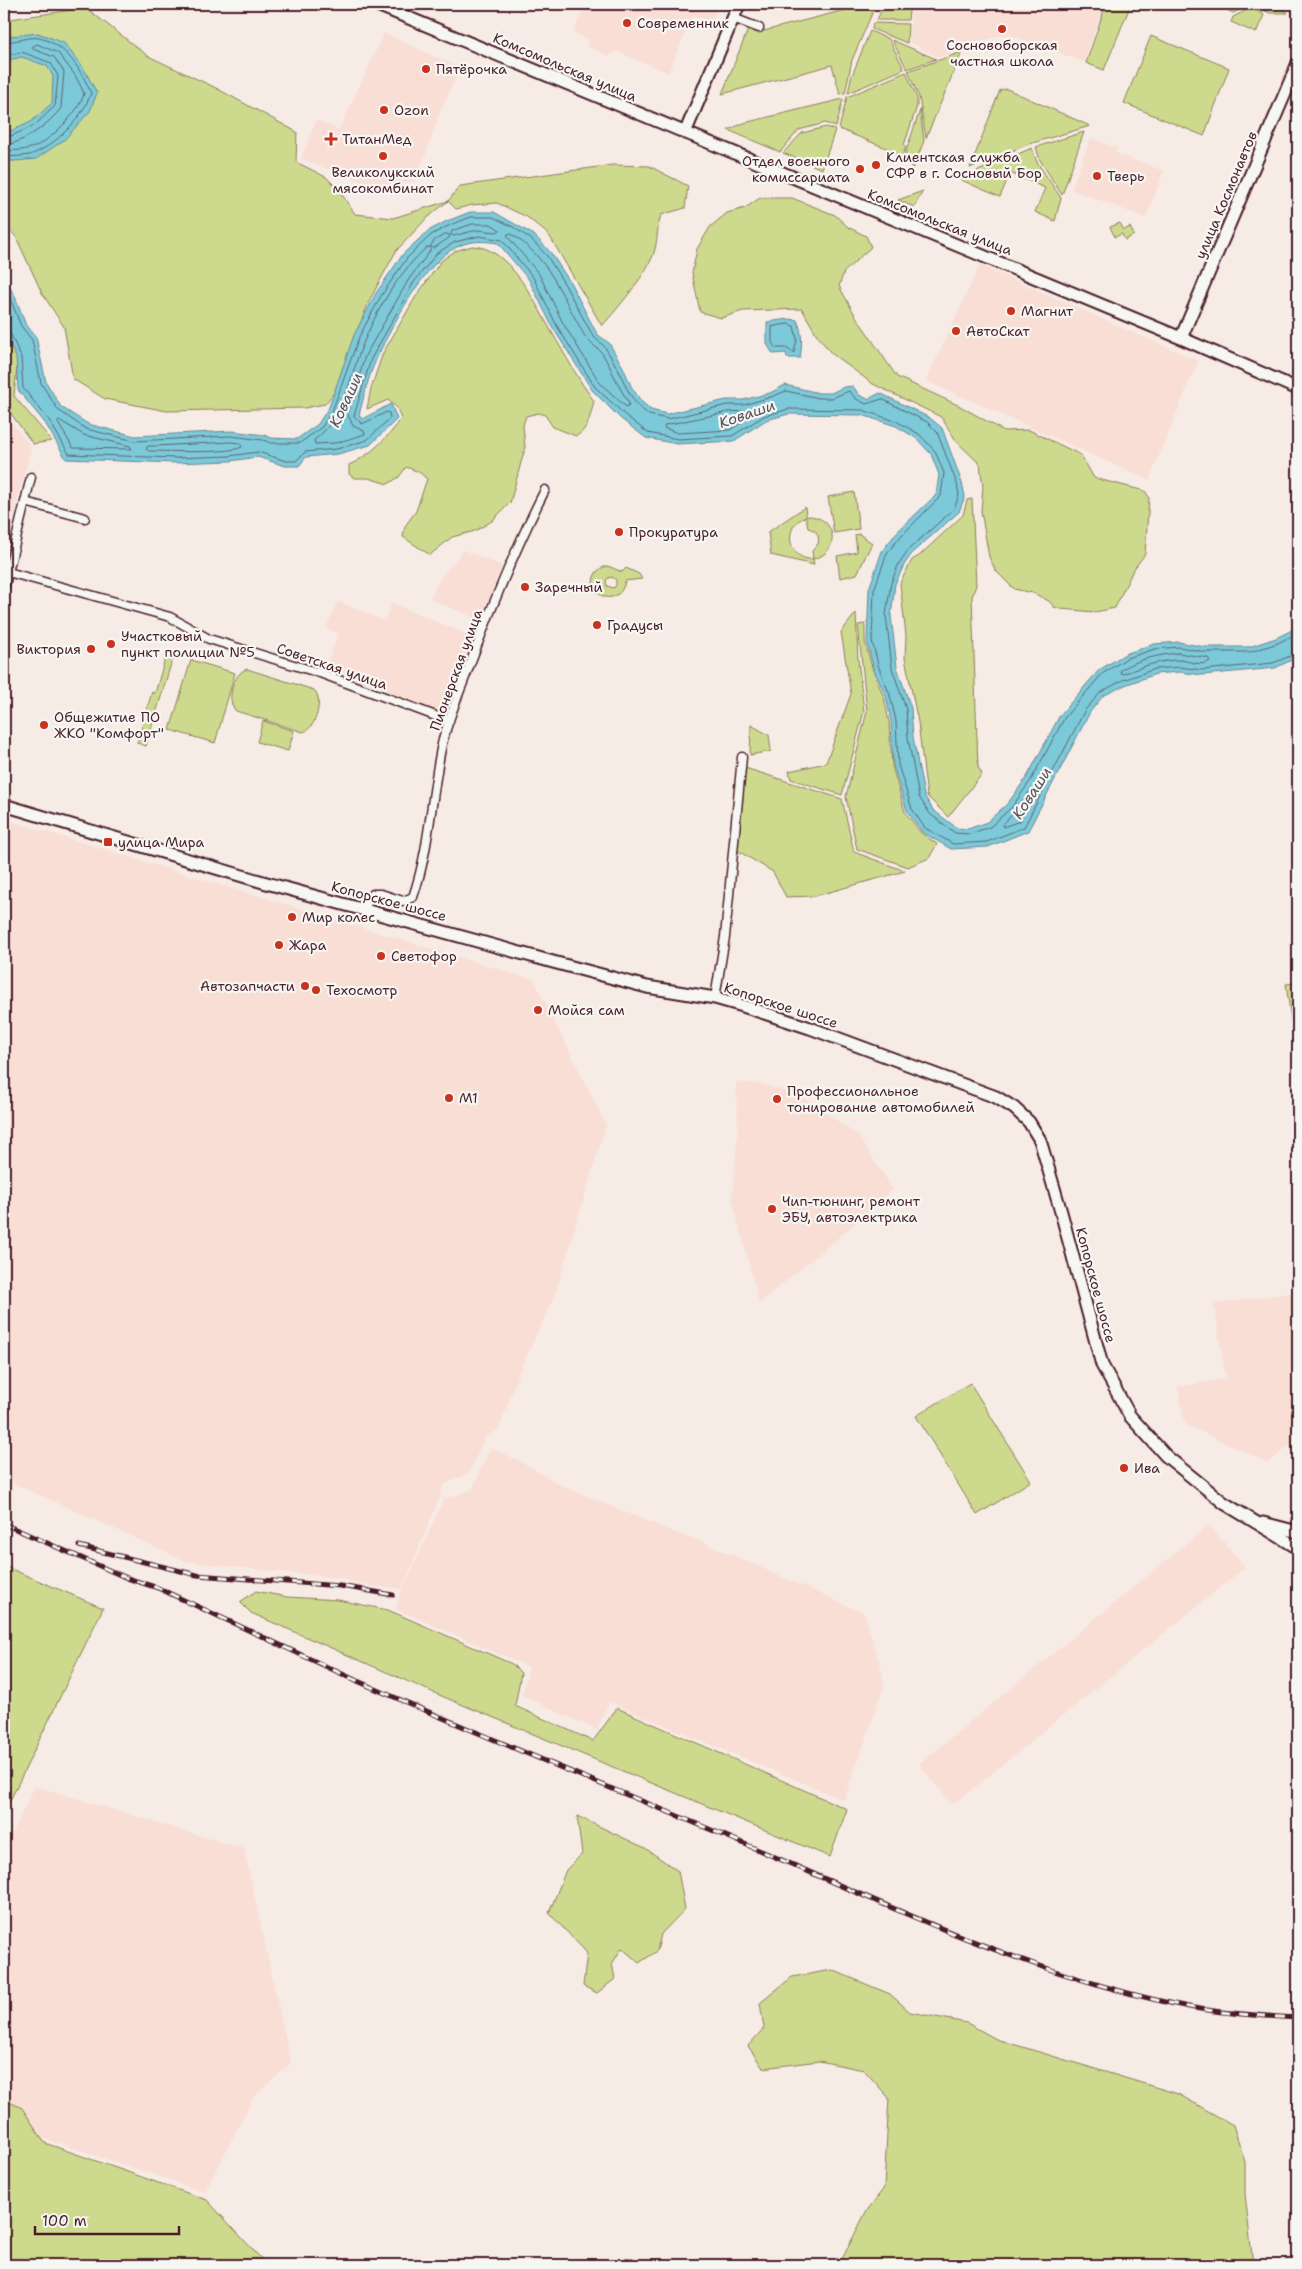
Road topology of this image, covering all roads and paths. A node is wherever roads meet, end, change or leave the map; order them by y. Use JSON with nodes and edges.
{"nodes":[{"id":1,"x":375,"y":4,"type":"edge"},
{"id":2,"x":739,"y":4,"type":"edge"},
{"id":3,"x":733,"y":18,"type":"junction"},
{"id":4,"x":759,"y":28,"type":"dead end"},
{"id":5,"x":1298,"y":63,"type":"edge"},
{"id":6,"x":686,"y":133,"type":"junction"},
{"id":7,"x":1181,"y":338,"type":"junction"},
{"id":8,"x":1298,"y":389,"type":"edge"},
{"id":9,"x":31,"y":477,"type":"dead end"},
{"id":10,"x":545,"y":490,"type":"dead end"},
{"id":11,"x":25,"y":502,"type":"junction"},
{"id":12,"x":85,"y":518,"type":"dead end"},
{"id":13,"x":8,"y":572,"type":"junction"},
{"id":14,"x":4,"y":589,"type":"edge"},
{"id":15,"x":449,"y":721,"type":"junction"},
{"id":16,"x":742,"y":757,"type":"dead end"},
{"id":17,"x":4,"y":805,"type":"edge"},
{"id":18,"x":363,"y":909,"type":"junction"},
{"id":19,"x":715,"y":998,"type":"junction"},
{"id":20,"x":1250,"y":1520,"type":"junction"},
{"id":21,"x":1298,"y":1532,"type":"edge"},
{"id":22,"x":1298,"y":1548,"type":"edge"}],
"edges":[{"from":1,"to":6,"type":"main road","name":"Комсомольская улица"},
{"from":2,"to":3,"type":"main road"},
{"from":3,"to":4,"type":"street"},
{"from":3,"to":6,"type":"main road"},
{"from":5,"to":7,"type":"main road","name":"улица Космонавтов"},
{"from":6,"to":7,"type":"main road","name":"Комсомольская улица"},
{"from":7,"to":8,"type":"main road","name":"Комсомольская улица"},
{"from":9,"to":11,"type":"street"},
{"from":10,"to":15,"type":"street","name":"Пионерская улица"},
{"from":11,"to":12,"type":"street"},
{"from":11,"to":13,"type":"street"},
{"from":13,"to":14,"type":"street"},
{"from":13,"to":15,"type":"street","name":"Советская улица"},
{"from":15,"to":18,"type":"street","name":"Пионерская улица"},
{"from":16,"to":19,"type":"street"},
{"from":17,"to":18,"type":"main road","name":"Копорское шоссе"},
{"from":18,"to":19,"type":"main road","name":"Копорское шоссе"},
{"from":19,"to":20,"type":"main road","name":"Копорское шоссе"},
{"from":20,"to":21,"type":"main road"},
{"from":20,"to":22,"type":"main road","name":"Копорское шоссе"}]}
